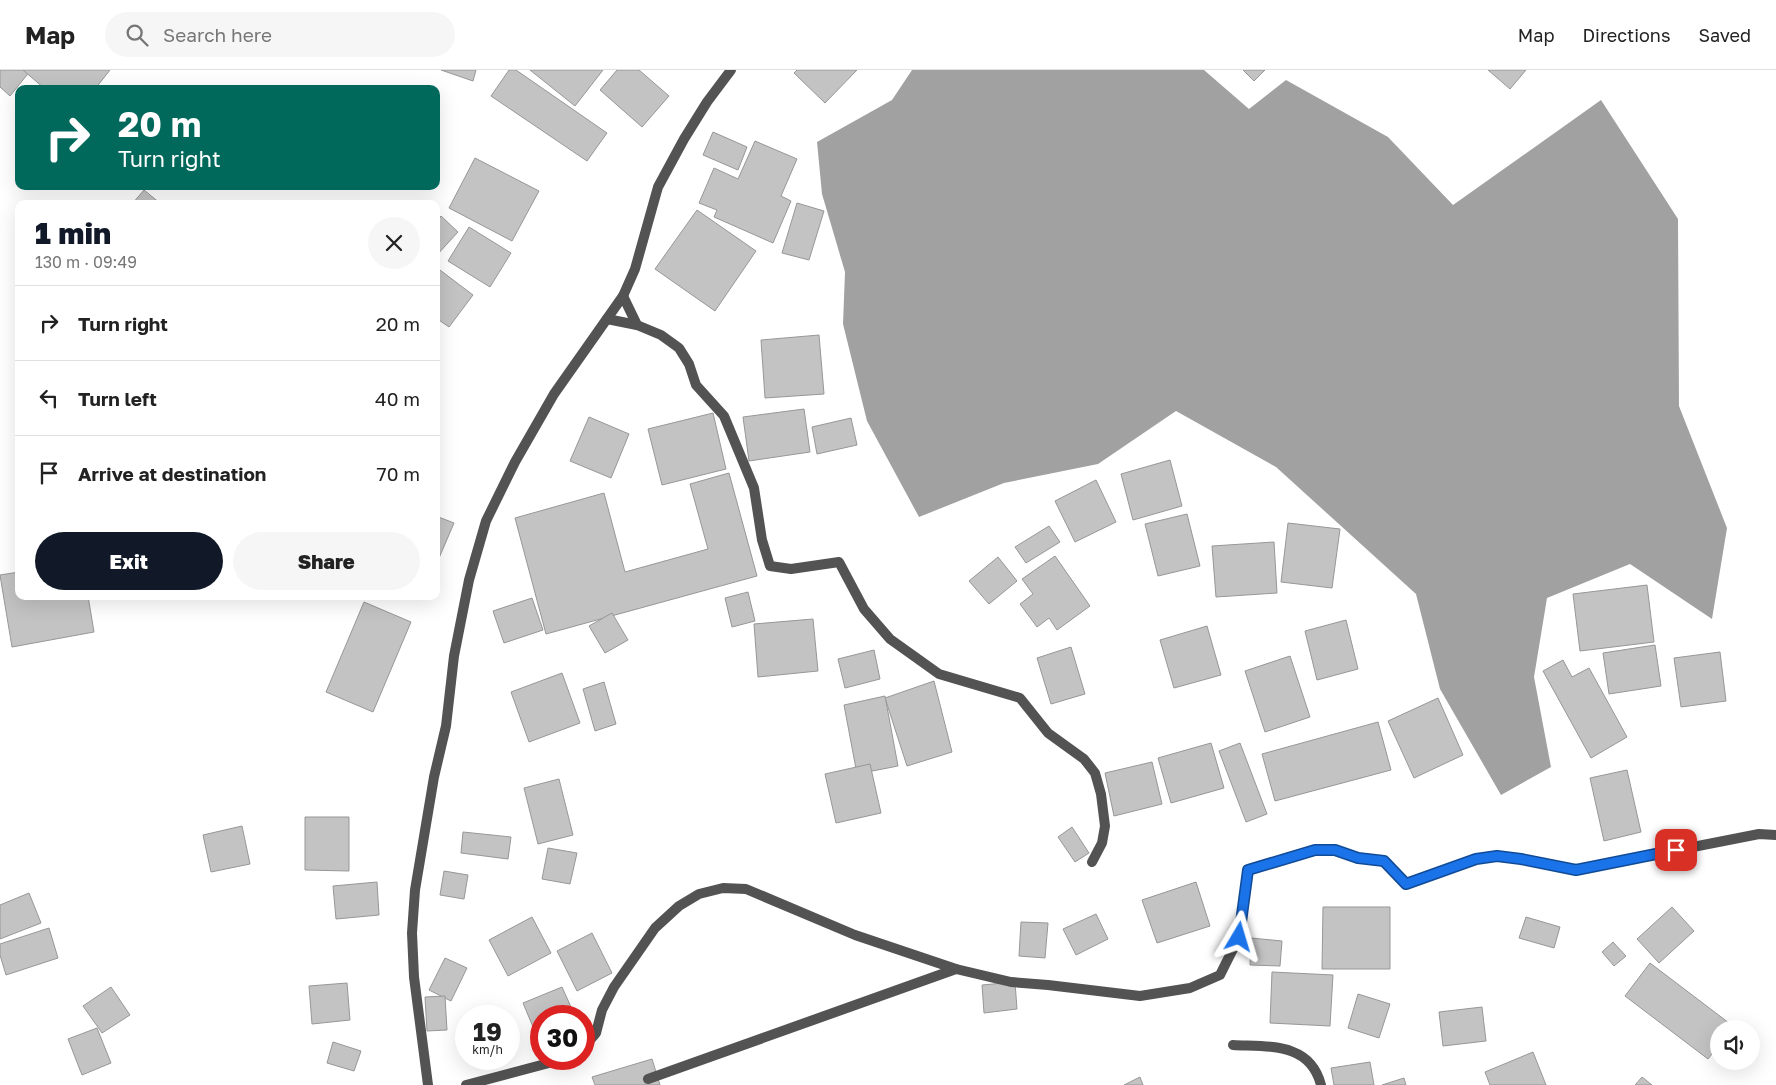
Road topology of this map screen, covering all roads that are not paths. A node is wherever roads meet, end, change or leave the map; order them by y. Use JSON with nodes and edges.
{"nodes":[{"id":1,"x":731,"y":70,"type":"edge"},
{"id":2,"x":622,"y":296,"type":"junction"},
{"id":3,"x":607,"y":320,"type":"junction"},
{"id":4,"x":637,"y":325,"type":"junction"},
{"id":5,"x":1776,"y":835,"type":"edge"},
{"id":6,"x":1092,"y":862,"type":"dead end"},
{"id":7,"x":956,"y":970,"type":"junction"},
{"id":8,"x":595,"y":1034,"type":"edge"},
{"id":9,"x":1233,"y":1045,"type":"dead end"},
{"id":10,"x":530,"y":1068,"type":"edge"},
{"id":11,"x":648,"y":1079,"type":"dead end"},
{"id":12,"x":428,"y":1085,"type":"edge"},
{"id":13,"x":466,"y":1085,"type":"edge"},
{"id":14,"x":1321,"y":1085,"type":"edge"}],
"edges":[{"from":1,"to":2,"type":"street"},
{"from":2,"to":3,"type":"street"},
{"from":2,"to":4,"type":"street"},
{"from":3,"to":4,"type":"street"},
{"from":3,"to":12,"type":"street"},
{"from":4,"to":6,"type":"street"},
{"from":5,"to":7,"type":"street"},
{"from":7,"to":8,"type":"street"},
{"from":7,"to":11,"type":"street"},
{"from":9,"to":14,"type":"street"},
{"from":10,"to":13,"type":"street"}]}
